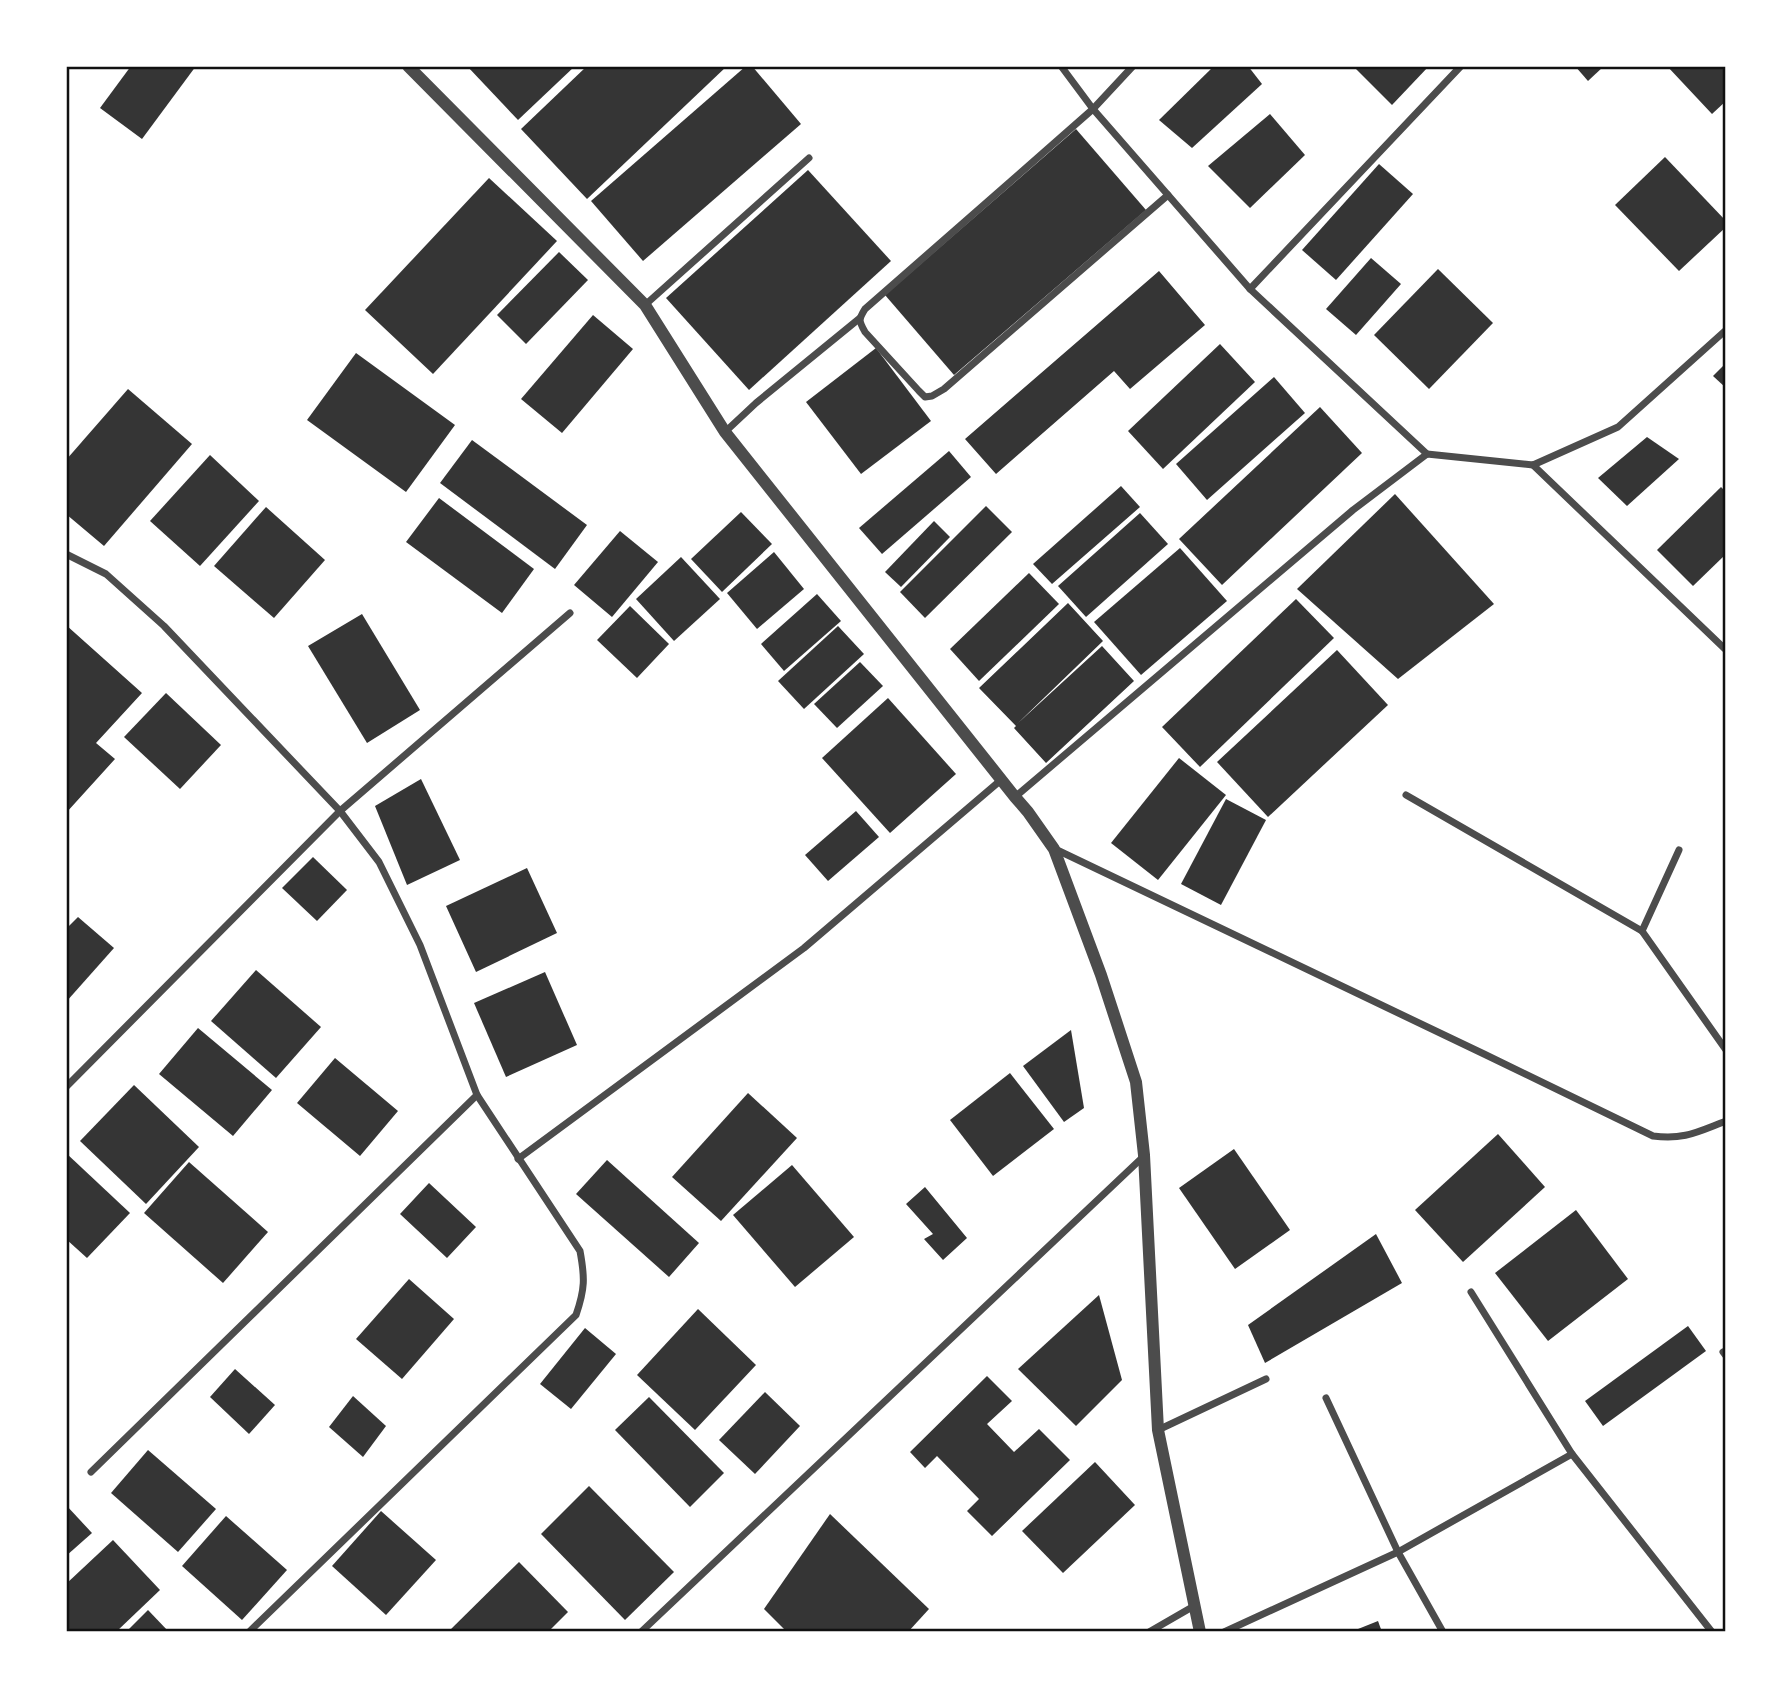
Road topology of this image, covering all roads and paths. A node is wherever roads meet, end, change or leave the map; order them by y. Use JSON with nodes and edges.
{"nodes":[{"id":1,"x":408,"y":66,"type":"edge"},
{"id":2,"x":1060,"y":66,"type":"edge"},
{"id":3,"x":1133,"y":66,"type":"edge"},
{"id":4,"x":1461,"y":66,"type":"edge"},
{"id":5,"x":1093,"y":108,"type":"junction"},
{"id":6,"x":809,"y":158,"type":"dead end"},
{"id":7,"x":1168,"y":195,"type":"junction"},
{"id":8,"x":1250,"y":289,"type":"junction"},
{"id":9,"x":646,"y":305,"type":"junction"},
{"id":10,"x":860,"y":318,"type":"junction"},
{"id":11,"x":1726,"y":330,"type":"edge"},
{"id":12,"x":725,"y":432,"type":"junction"},
{"id":13,"x":1427,"y":454,"type":"junction"},
{"id":14,"x":1533,"y":466,"type":"junction"},
{"id":15,"x":66,"y":554,"type":"edge"},
{"id":16,"x":570,"y":613,"type":"dead end"},
{"id":17,"x":1726,"y":650,"type":"edge"},
{"id":18,"x":1001,"y":780,"type":"junction"},
{"id":19,"x":1406,"y":795,"type":"dead end"},
{"id":20,"x":1015,"y":797,"type":"junction"},
{"id":21,"x":340,"y":811,"type":"junction"},
{"id":22,"x":1054,"y":849,"type":"junction"},
{"id":23,"x":1679,"y":850,"type":"dead end"},
{"id":24,"x":1642,"y":931,"type":"junction"},
{"id":25,"x":1726,"y":1050,"type":"edge"},
{"id":26,"x":66,"y":1087,"type":"edge"},
{"id":27,"x":477,"y":1095,"type":"junction"},
{"id":28,"x":1726,"y":1121,"type":"edge"},
{"id":29,"x":1144,"y":1155,"type":"junction"},
{"id":30,"x":518,"y":1159,"type":"junction"},
{"id":31,"x":1471,"y":1293,"type":"dead end"},
{"id":32,"x":1266,"y":1379,"type":"dead end"},
{"id":33,"x":1326,"y":1398,"type":"dead end"},
{"id":34,"x":1158,"y":1430,"type":"junction"},
{"id":35,"x":1572,"y":1454,"type":"junction"},
{"id":36,"x":91,"y":1472,"type":"dead end"},
{"id":37,"x":1398,"y":1552,"type":"junction"},
{"id":38,"x":1194,"y":1606,"type":"junction"},
{"id":39,"x":249,"y":1632,"type":"edge"},
{"id":40,"x":641,"y":1632,"type":"edge"},
{"id":41,"x":1149,"y":1632,"type":"edge"},
{"id":42,"x":1200,"y":1632,"type":"edge"},
{"id":43,"x":1224,"y":1632,"type":"edge"},
{"id":44,"x":1443,"y":1632,"type":"edge"},
{"id":45,"x":1712,"y":1632,"type":"edge"}],
"edges":[{"from":1,"to":9,"type":"street"},
{"from":2,"to":5,"type":"street"},
{"from":3,"to":5,"type":"street"},
{"from":4,"to":8,"type":"street"},
{"from":5,"to":7,"type":"street"},
{"from":5,"to":10,"type":"street"},
{"from":6,"to":9,"type":"street"},
{"from":7,"to":8,"type":"street"},
{"from":7,"to":10,"type":"street"},
{"from":8,"to":13,"type":"street"},
{"from":9,"to":12,"type":"street"},
{"from":10,"to":12,"type":"street"},
{"from":11,"to":14,"type":"street"},
{"from":12,"to":18,"type":"street"},
{"from":13,"to":14,"type":"street"},
{"from":13,"to":20,"type":"street"},
{"from":14,"to":17,"type":"street"},
{"from":15,"to":21,"type":"street"},
{"from":16,"to":21,"type":"street"},
{"from":18,"to":20,"type":"street"},
{"from":18,"to":30,"type":"street"},
{"from":19,"to":24,"type":"street"},
{"from":20,"to":22,"type":"street"},
{"from":21,"to":26,"type":"street"},
{"from":21,"to":27,"type":"street"},
{"from":22,"to":28,"type":"street"},
{"from":22,"to":29,"type":"street"},
{"from":23,"to":24,"type":"street"},
{"from":24,"to":25,"type":"street"},
{"from":27,"to":30,"type":"street"},
{"from":27,"to":36,"type":"street"},
{"from":29,"to":34,"type":"street"},
{"from":29,"to":40,"type":"street"},
{"from":30,"to":39,"type":"street"},
{"from":31,"to":35,"type":"street"},
{"from":32,"to":34,"type":"street"},
{"from":33,"to":37,"type":"street"},
{"from":34,"to":38,"type":"street"},
{"from":35,"to":37,"type":"street"},
{"from":35,"to":45,"type":"street"},
{"from":37,"to":43,"type":"street"},
{"from":37,"to":44,"type":"street"},
{"from":38,"to":41,"type":"street"},
{"from":38,"to":42,"type":"street"}]}
